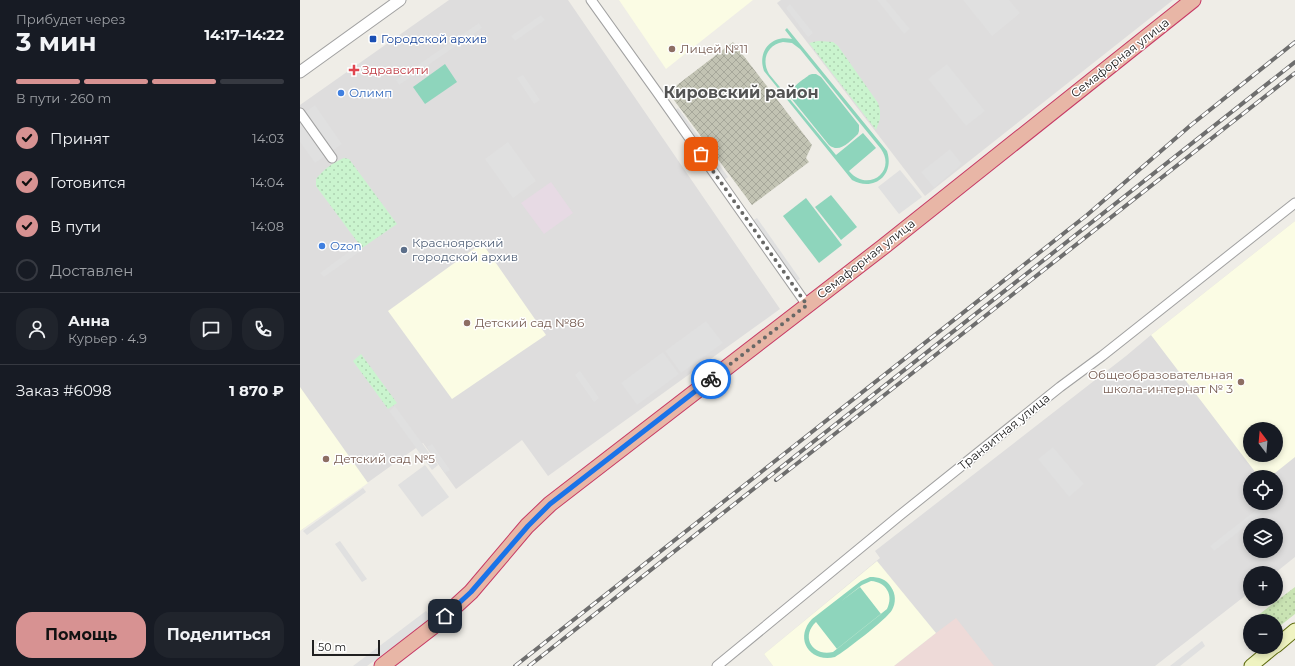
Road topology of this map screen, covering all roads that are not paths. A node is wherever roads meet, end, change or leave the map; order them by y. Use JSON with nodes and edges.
{"nodes":[{"id":1,"x":400,"y":0,"type":"edge"},
{"id":2,"x":591,"y":0,"type":"edge"},
{"id":3,"x":1193,"y":0,"type":"edge"},
{"id":4,"x":300,"y":72,"type":"edge"},
{"id":5,"x":300,"y":113,"type":"edge"},
{"id":6,"x":332,"y":158,"type":"dead end"},
{"id":7,"x":1295,"y":204,"type":"edge"},
{"id":8,"x":807,"y":305,"type":"junction"},
{"id":9,"x":1295,"y":630,"type":"edge"},
{"id":10,"x":1283,"y":640,"type":"edge"},
{"id":11,"x":1265,"y":654,"type":"edge"},
{"id":12,"x":382,"y":666,"type":"edge"},
{"id":13,"x":717,"y":666,"type":"edge"},
{"id":14,"x":1251,"y":666,"type":"edge"}],
"edges":[{"from":1,"to":4,"type":"street"},
{"from":2,"to":8,"type":"street"},
{"from":3,"to":8,"type":"highway","name":"Семафорная улица"},
{"from":5,"to":6,"type":"street"},
{"from":7,"to":13,"type":"street","name":"Транзитная улица"},
{"from":8,"to":12,"type":"highway","name":"Семафорная улица"},
{"from":9,"to":10,"type":"main road"},
{"from":11,"to":14,"type":"main road"}]}
